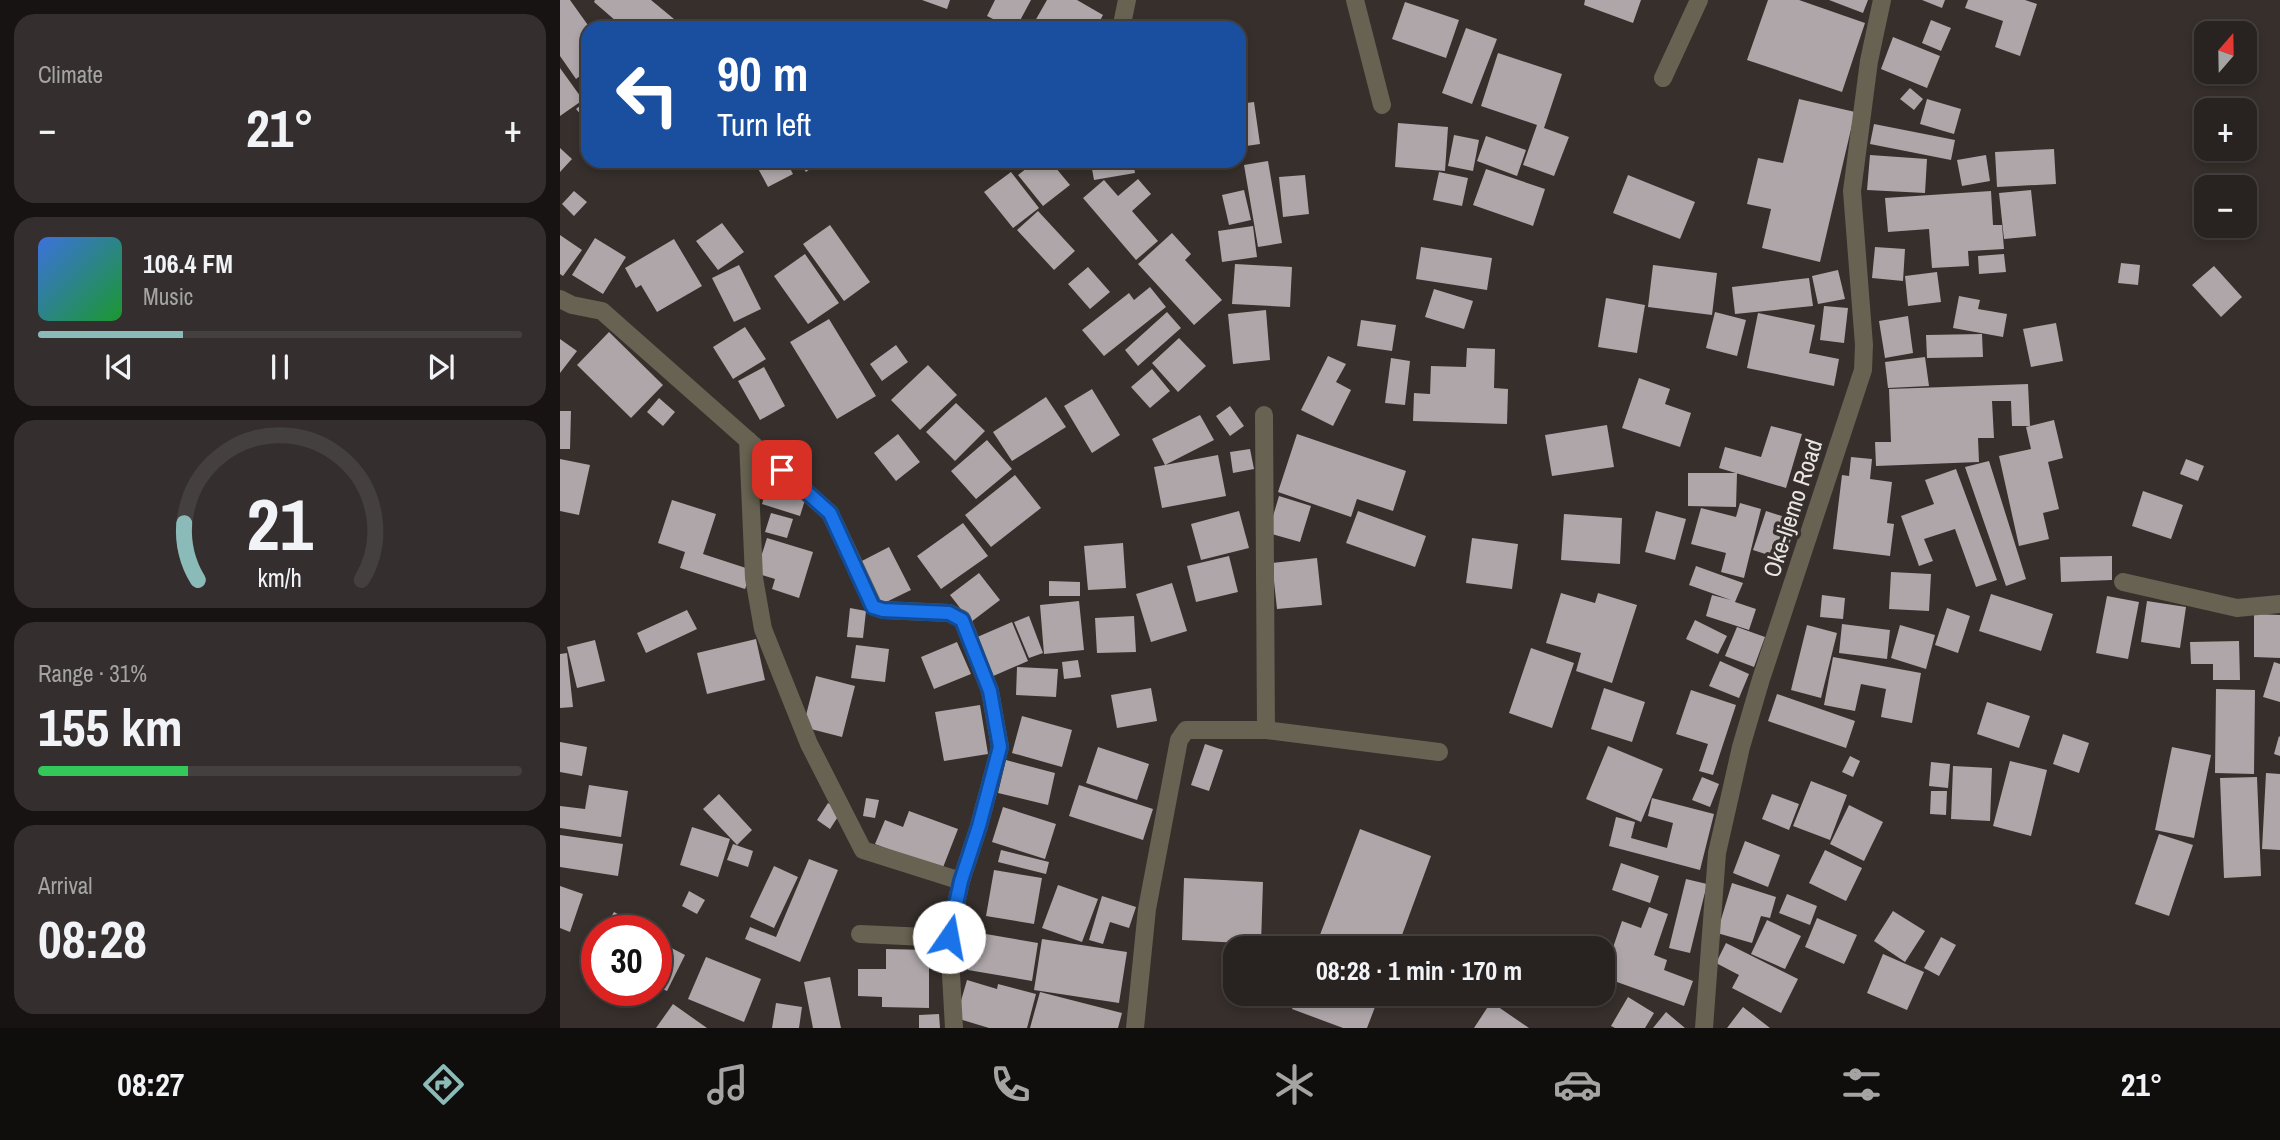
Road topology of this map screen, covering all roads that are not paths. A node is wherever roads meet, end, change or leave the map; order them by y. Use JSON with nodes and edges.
{"nodes":[{"id":1,"x":1127,"y":0,"type":"edge"},
{"id":2,"x":1355,"y":0,"type":"edge"},
{"id":3,"x":1699,"y":0,"type":"edge"},
{"id":4,"x":1882,"y":0,"type":"edge"},
{"id":5,"x":1123,"y":21,"type":"edge"},
{"id":6,"x":1664,"y":78,"type":"dead end"},
{"id":7,"x":1382,"y":106,"type":"dead end"},
{"id":8,"x":560,"y":299,"type":"edge"},
{"id":9,"x":1265,"y":415,"type":"dead end"},
{"id":10,"x":748,"y":439,"type":"junction"},
{"id":11,"x":2123,"y":582,"type":"dead end"},
{"id":12,"x":2280,"y":604,"type":"edge"},
{"id":13,"x":1266,"y":730,"type":"junction"},
{"id":14,"x":1439,"y":752,"type":"dead end"},
{"id":15,"x":961,"y":881,"type":"junction"},
{"id":16,"x":860,"y":934,"type":"dead end"},
{"id":17,"x":949,"y":937,"type":"junction"},
{"id":18,"x":954,"y":1028,"type":"edge"},
{"id":19,"x":1135,"y":1028,"type":"edge"},
{"id":20,"x":1704,"y":1028,"type":"edge"}],
"edges":[{"from":1,"to":5,"type":"street"},
{"from":2,"to":7,"type":"street"},
{"from":3,"to":6,"type":"street"},
{"from":4,"to":20,"type":"street","name":"Oke-Ijemo Road"},
{"from":8,"to":10,"type":"street"},
{"from":9,"to":13,"type":"street"},
{"from":10,"to":15,"type":"street"},
{"from":10,"to":15,"type":"street"},
{"from":11,"to":12,"type":"street"},
{"from":13,"to":14,"type":"street"},
{"from":13,"to":19,"type":"street"},
{"from":15,"to":17,"type":"street"},
{"from":16,"to":17,"type":"street"},
{"from":17,"to":18,"type":"street"}]}
